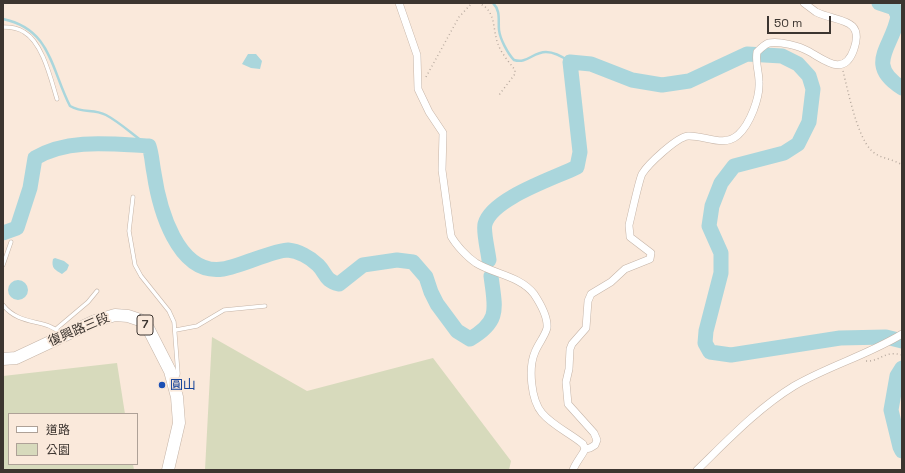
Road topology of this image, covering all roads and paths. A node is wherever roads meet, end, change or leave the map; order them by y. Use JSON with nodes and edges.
{"nodes":[{"id":1,"x":399,"y":3,"type":"edge"},
{"id":2,"x":472,"y":3,"type":"edge"},
{"id":3,"x":478,"y":3,"type":"edge"},
{"id":4,"x":805,"y":4,"type":"edge"},
{"id":5,"x":3,"y":26,"type":"edge"},
{"id":6,"x":841,"y":65,"type":"junction"},
{"id":7,"x":418,"y":89,"type":"junction"},
{"id":8,"x":499,"y":94,"type":"dead end"},
{"id":9,"x":57,"y":99,"type":"dead end"},
{"id":10,"x":902,"y":165,"type":"edge"},
{"id":11,"x":133,"y":196,"type":"dead end"},
{"id":12,"x":11,"y":242,"type":"dead end"},
{"id":13,"x":3,"y":265,"type":"edge"},
{"id":14,"x":97,"y":291,"type":"dead end"},
{"id":15,"x":3,"y":305,"type":"edge"},
{"id":16,"x":265,"y":306,"type":"dead end"},
{"id":17,"x":176,"y":330,"type":"junction"},
{"id":18,"x":60,"y":333,"type":"junction"},
{"id":19,"x":902,"y":334,"type":"edge"},
{"id":20,"x":902,"y":356,"type":"edge"},
{"id":21,"x":854,"y":358,"type":"junction"},
{"id":22,"x":3,"y":359,"type":"edge"},
{"id":23,"x":174,"y":384,"type":"junction"},
{"id":24,"x":585,"y":449,"type":"junction"},
{"id":25,"x":168,"y":470,"type":"edge"},
{"id":26,"x":573,"y":470,"type":"edge"},
{"id":27,"x":697,"y":470,"type":"edge"}],
"edges":[{"from":1,"to":7,"type":"street"},
{"from":2,"to":7,"type":"path"},
{"from":3,"to":8,"type":"path"},
{"from":4,"to":6,"type":"street"},
{"from":5,"to":9,"type":"lane"},
{"from":6,"to":10,"type":"path"},
{"from":6,"to":24,"type":"street"},
{"from":7,"to":24,"type":"street"},
{"from":11,"to":17,"type":"lane"},
{"from":12,"to":13,"type":"lane"},
{"from":14,"to":18,"type":"lane"},
{"from":15,"to":18,"type":"lane"},
{"from":16,"to":17,"type":"lane"},
{"from":17,"to":23,"type":"lane"},
{"from":18,"to":22,"type":"main road","name":"復興路三段","number":"7"},
{"from":18,"to":23,"type":"main road","name":"復興路三段","number":"7"},
{"from":19,"to":21,"type":"street"},
{"from":20,"to":21,"type":"path"},
{"from":21,"to":27,"type":"street"},
{"from":23,"to":25,"type":"main road","name":"復興路三段","number":"7"},
{"from":24,"to":26,"type":"street"}]}
